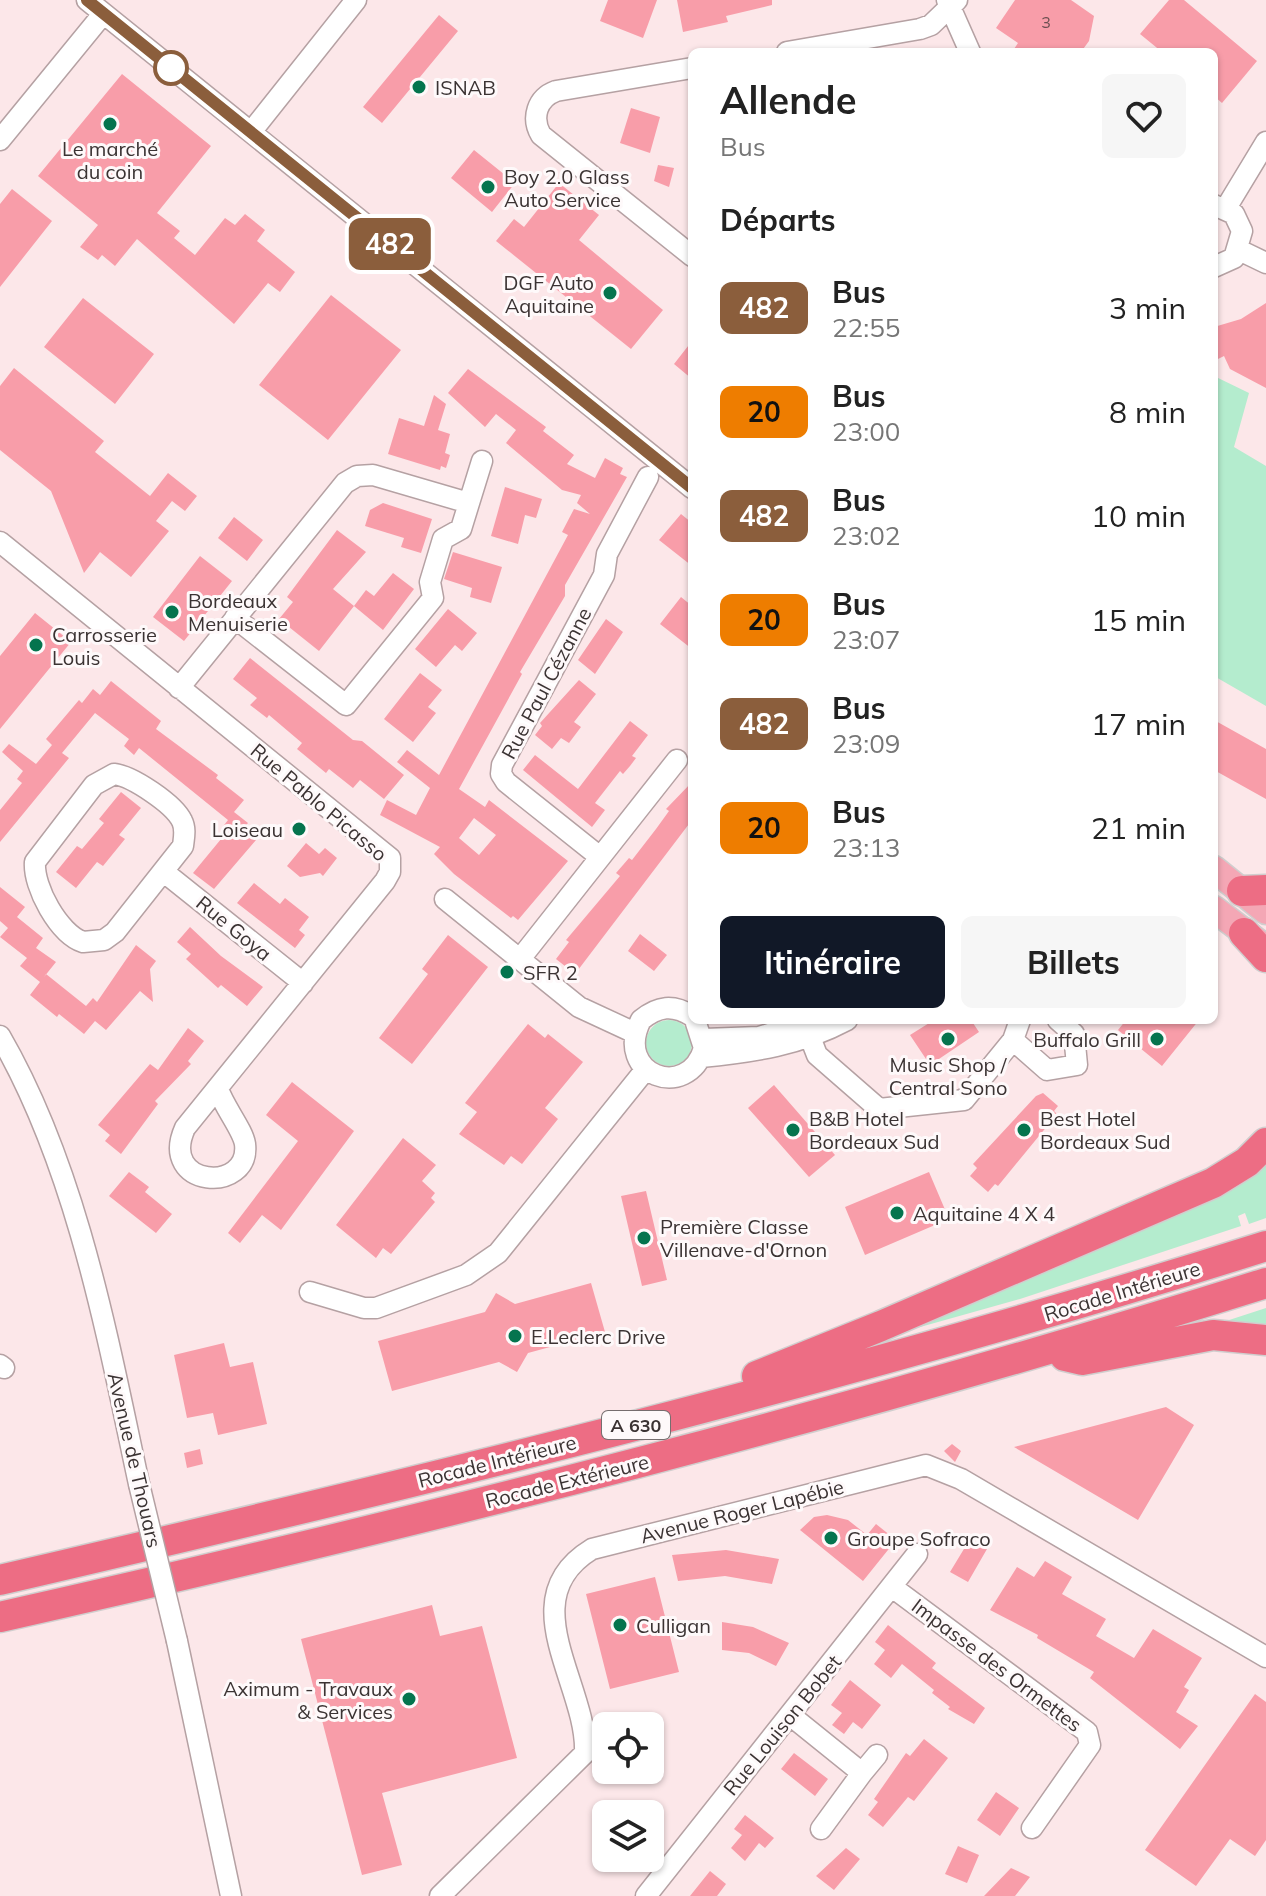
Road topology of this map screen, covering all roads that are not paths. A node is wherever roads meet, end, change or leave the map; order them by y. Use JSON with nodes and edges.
{"nodes":[{"id":1,"x":87,"y":0,"type":"edge"},
{"id":2,"x":356,"y":0,"type":"edge"},
{"id":3,"x":952,"y":2,"type":"edge"},
{"id":4,"x":103,"y":14,"type":"junction"},
{"id":5,"x":810,"y":48,"type":"edge"},
{"id":6,"x":969,"y":48,"type":"edge"},
{"id":7,"x":688,"y":69,"type":"edge"},
{"id":8,"x":251,"y":132,"type":"junction"},
{"id":9,"x":0,"y":140,"type":"edge"},
{"id":10,"x":1266,"y":142,"type":"edge"},
{"id":11,"x":1220,"y":206,"type":"edge"},
{"id":12,"x":1239,"y":250,"type":"junction"},
{"id":13,"x":688,"y":253,"type":"edge"},
{"id":14,"x":1266,"y":263,"type":"edge"},
{"id":15,"x":1218,"y":266,"type":"edge"},
{"id":16,"x":482,"y":461,"type":"dead end"},
{"id":17,"x":648,"y":477,"type":"dead end"},
{"id":18,"x":688,"y":485,"type":"edge"},
{"id":19,"x":469,"y":503,"type":"junction"},
{"id":20,"x":0,"y":542,"type":"edge"},
{"id":21,"x":235,"y":618,"type":"junction"},
{"id":22,"x":179,"y":688,"type":"junction"},
{"id":23,"x":677,"y":760,"type":"dead end"},
{"id":24,"x":600,"y":857,"type":"junction"},
{"id":25,"x":1218,"y":871,"type":"edge"},
{"id":26,"x":164,"y":872,"type":"junction"},
{"id":27,"x":1254,"y":891,"type":"edge"},
{"id":28,"x":445,"y":899,"type":"dead end"},
{"id":29,"x":1266,"y":911,"type":"edge"},
{"id":30,"x":1218,"y":912,"type":"edge"},
{"id":31,"x":1255,"y":941,"type":"edge"},
{"id":32,"x":1266,"y":957,"type":"edge"},
{"id":33,"x":520,"y":959,"type":"junction"},
{"id":34,"x":303,"y":983,"type":"junction"},
{"id":35,"x":688,"y":1020,"type":"edge"},
{"id":36,"x":1063,"y":1024,"type":"edge"},
{"id":37,"x":1018,"y":1027,"type":"edge"},
{"id":38,"x":810,"y":1028,"type":"edge"},
{"id":39,"x":635,"y":1033,"type":"junction"},
{"id":40,"x":698,"y":1033,"type":"edge"},
{"id":41,"x":0,"y":1036,"type":"edge"},
{"id":42,"x":646,"y":1069,"type":"junction"},
{"id":43,"x":218,"y":1089,"type":"dead end"},
{"id":44,"x":1266,"y":1143,"type":"edge"},
{"id":45,"x":1266,"y":1246,"type":"edge"},
{"id":46,"x":1266,"y":1283,"type":"edge"},
{"id":47,"x":310,"y":1292,"type":"dead end"},
{"id":48,"x":1266,"y":1340,"type":"edge"},
{"id":49,"x":1043,"y":1352,"type":"junction"},
{"id":50,"x":533,"y":1452,"type":"junction"},
{"id":51,"x":917,"y":1554,"type":"dead end"},
{"id":52,"x":1,"y":1579,"type":"edge"},
{"id":53,"x":892,"y":1587,"type":"junction"},
{"id":54,"x":0,"y":1617,"type":"edge"},
{"id":55,"x":1266,"y":1657,"type":"edge"},
{"id":56,"x":790,"y":1715,"type":"junction"},
{"id":57,"x":877,"y":1755,"type":"dead end"},
{"id":58,"x":862,"y":1773,"type":"junction"},
{"id":59,"x":1032,"y":1828,"type":"dead end"},
{"id":60,"x":821,"y":1829,"type":"dead end"},
{"id":61,"x":231,"y":1896,"type":"edge"},
{"id":62,"x":440,"y":1896,"type":"edge"},
{"id":63,"x":646,"y":1896,"type":"edge"}],
"edges":[{"from":1,"to":4,"type":"street"},
{"from":2,"to":8,"type":"street"},
{"from":3,"to":5,"type":"street"},
{"from":3,"to":6,"type":"street"},
{"from":4,"to":8,"type":"street"},
{"from":4,"to":9,"type":"street"},
{"from":7,"to":13,"type":"street"},
{"from":8,"to":18,"type":"street"},
{"from":10,"to":11,"type":"street"},
{"from":11,"to":12,"type":"street"},
{"from":12,"to":14,"type":"street"},
{"from":12,"to":15,"type":"street"},
{"from":16,"to":19,"type":"street"},
{"from":17,"to":24,"type":"street","name":"Rue Paul Cézanne"},
{"from":19,"to":21,"type":"street"},
{"from":19,"to":21,"type":"street"},
{"from":20,"to":22,"type":"street","name":"Rue Pablo Picasso"},
{"from":21,"to":22,"type":"street"},
{"from":22,"to":34,"type":"street","name":"Rue Pablo Picasso"},
{"from":23,"to":24,"type":"street"},
{"from":24,"to":33,"type":"street"},
{"from":25,"to":27,"type":"main road"},
{"from":26,"to":26,"type":"street"},
{"from":26,"to":34,"type":"street","name":"Rue Goya"},
{"from":27,"to":29,"type":"main road"},
{"from":28,"to":33,"type":"street"},
{"from":30,"to":31,"type":"main road"},
{"from":31,"to":32,"type":"highway"},
{"from":33,"to":39,"type":"street"},
{"from":34,"to":43,"type":"street","name":"Rue Pablo Picasso"},
{"from":35,"to":39,"type":"street"},
{"from":36,"to":37,"type":"street"},
{"from":37,"to":38,"type":"street"},
{"from":38,"to":40,"type":"street"},
{"from":39,"to":42,"type":"street"},
{"from":40,"to":42,"type":"street"},
{"from":41,"to":61,"type":"street","name":"Avenue de Thouars","bridge":true},
{"from":42,"to":47,"type":"street"},
{"from":44,"to":50,"type":"highway"},
{"from":45,"to":50,"type":"highway","name":"Rocade Intérieure","number":"A 630"},
{"from":46,"to":49,"type":"highway","name":"Rocade Extérieure","number":"A 630"},
{"from":48,"to":49,"type":"highway"},
{"from":49,"to":54,"type":"highway","name":"Rocade Extérieure","number":"A 630"},
{"from":50,"to":52,"type":"highway","name":"Rocade Intérieure","number":"A 630"},
{"from":51,"to":53,"type":"street","name":"Rue Louison Bobet"},
{"from":53,"to":56,"type":"street","name":"Rue Louison Bobet"},
{"from":53,"to":59,"type":"street","name":"Impasse des Ormettes"},
{"from":55,"to":62,"type":"street","name":"Avenue Roger Lapébie"},
{"from":56,"to":58,"type":"street"},
{"from":56,"to":63,"type":"street","name":"Rue Louison Bobet"},
{"from":57,"to":58,"type":"street"},
{"from":58,"to":60,"type":"street"}]}
